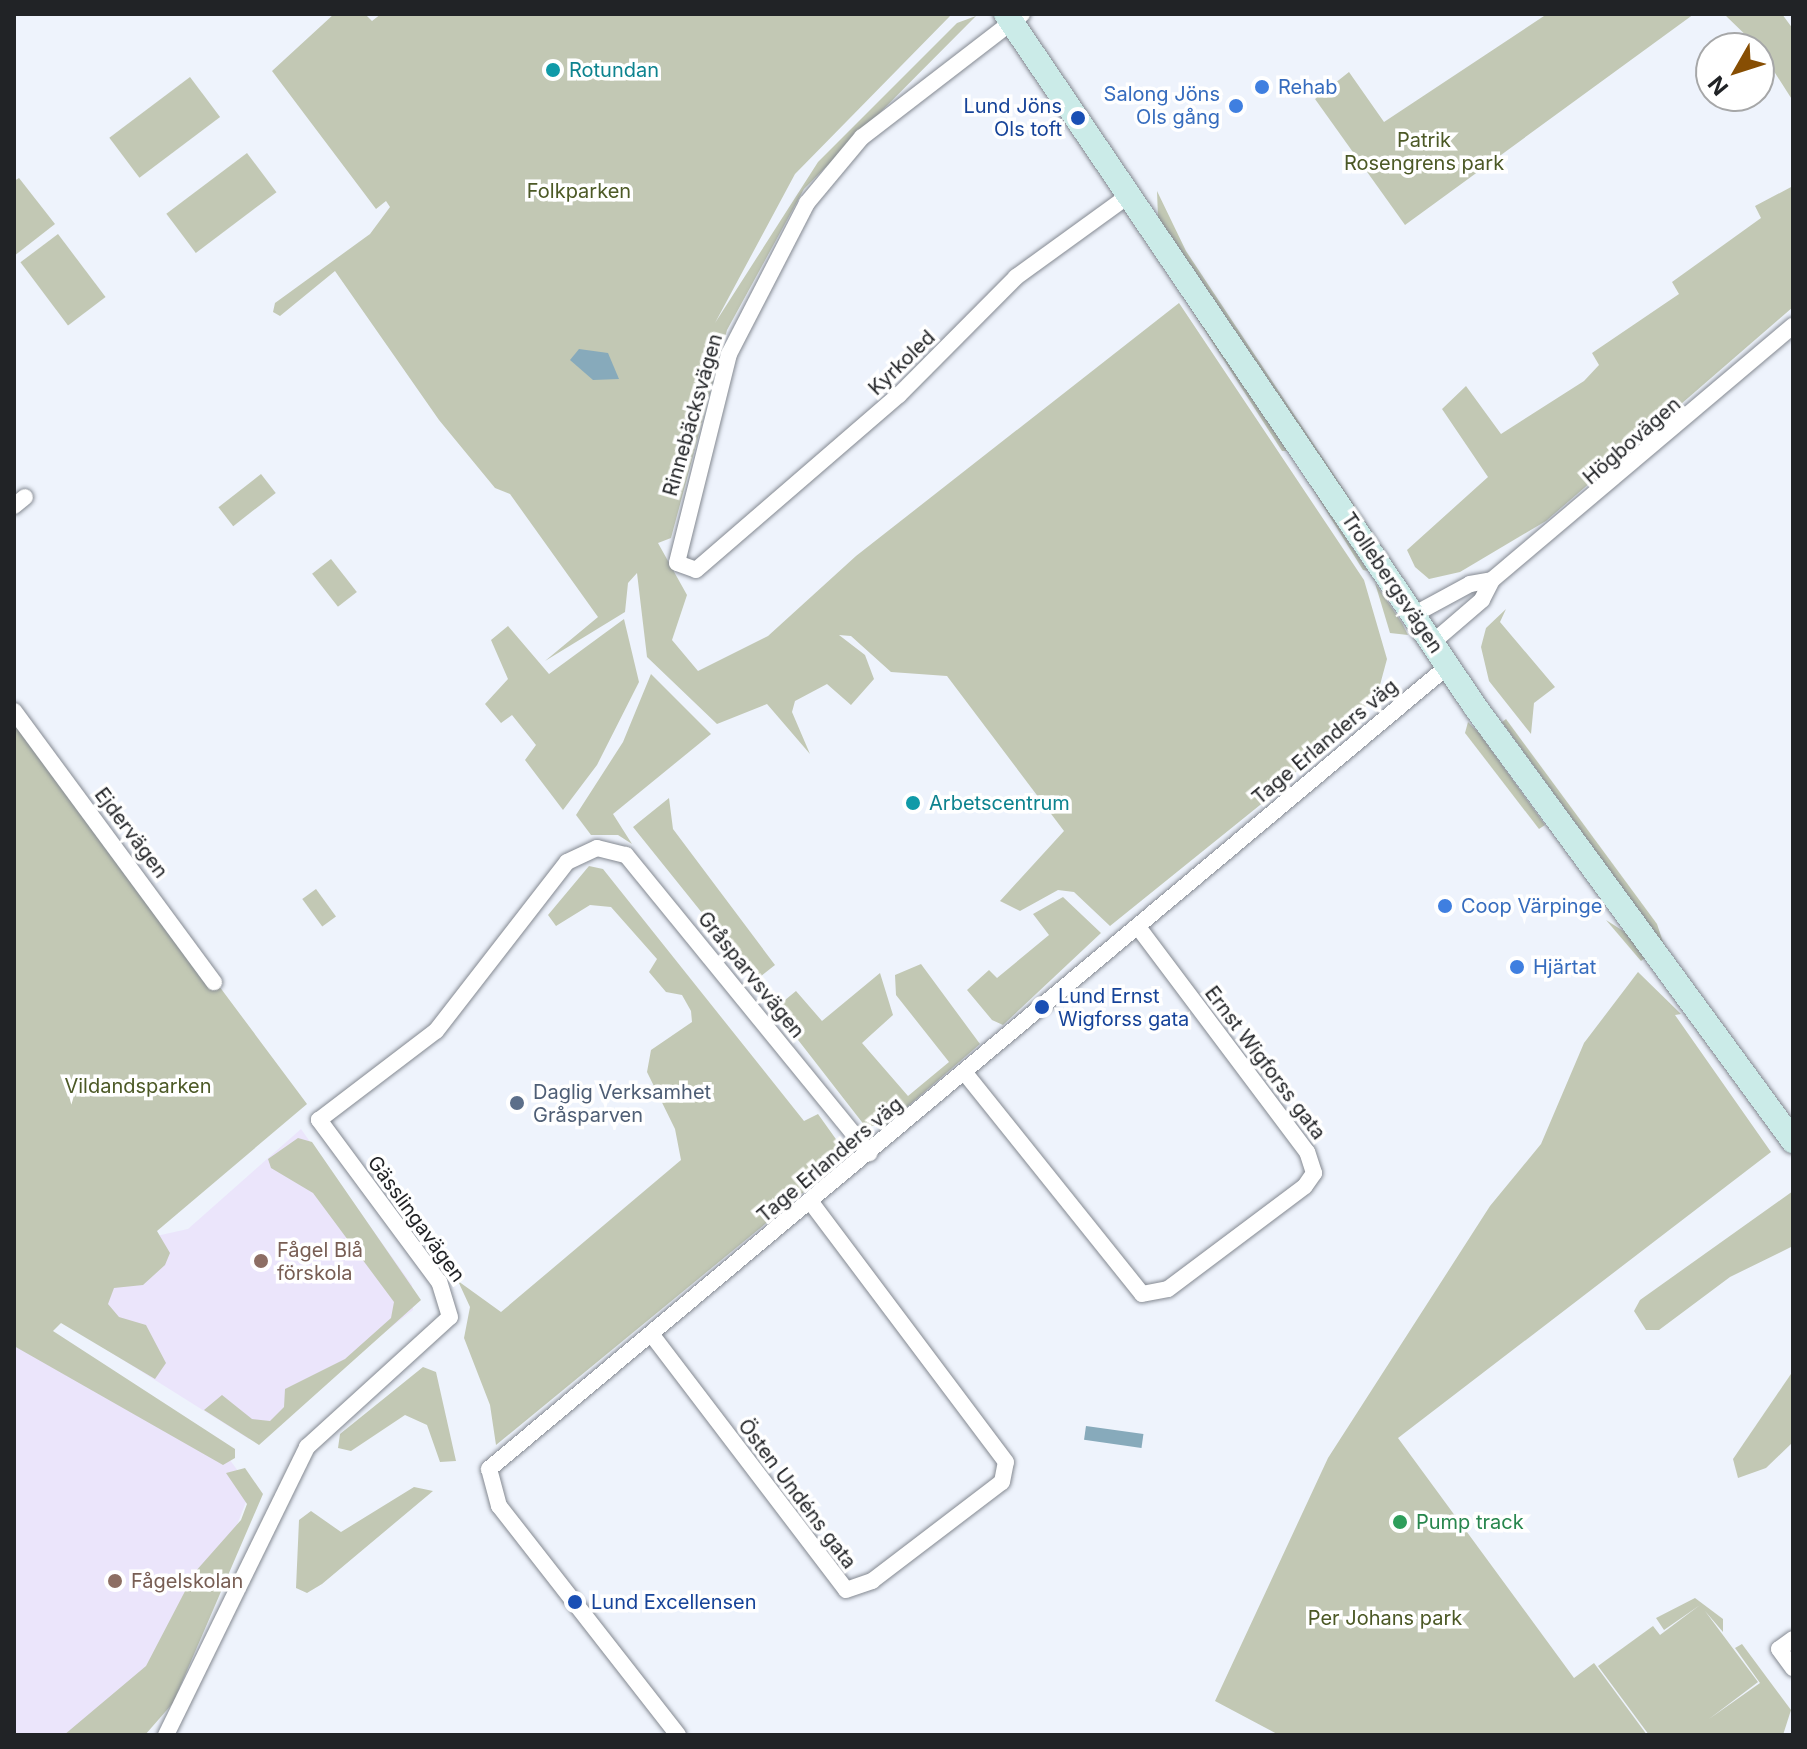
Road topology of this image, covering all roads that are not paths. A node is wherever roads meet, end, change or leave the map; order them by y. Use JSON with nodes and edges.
{"nodes":[{"id":1,"x":1013,"y":16,"type":"edge"},
{"id":2,"x":1132,"y":193,"type":"junction"},
{"id":3,"x":1793,"y":326,"type":"edge"},
{"id":4,"x":702,"y":565,"type":"joint"},
{"id":5,"x":1492,"y":580,"type":"junction"},
{"id":6,"x":1413,"y":615,"type":"junction"},
{"id":7,"x":1432,"y":643,"type":"junction"},
{"id":8,"x":1448,"y":666,"type":"junction"},
{"id":9,"x":14,"y":711,"type":"edge"},
{"id":10,"x":587,"y":850,"type":"joint"},
{"id":11,"x":1138,"y":927,"type":"junction"},
{"id":12,"x":214,"y":982,"type":"dead end"},
{"id":13,"x":965,"y":1073,"type":"junction"},
{"id":14,"x":1793,"y":1141,"type":"edge"},
{"id":15,"x":869,"y":1153,"type":"junction"},
{"id":16,"x":811,"y":1202,"type":"junction"},
{"id":17,"x":652,"y":1335,"type":"junction"},
{"id":18,"x":1793,"y":1639,"type":"edge"},
{"id":19,"x":1793,"y":1668,"type":"edge"},
{"id":20,"x":166,"y":1735,"type":"edge"},
{"id":21,"x":678,"y":1735,"type":"edge"}],
"edges":[{"from":1,"to":2,"type":"street","name":"Trollebergsvägen"},
{"from":1,"to":4,"type":"street","name":"Rinnebäcksvägen"},
{"from":2,"to":4,"type":"street","name":"Kyrkoled"},
{"from":2,"to":6,"type":"street","name":"Trollebergsvägen"},
{"from":3,"to":5,"type":"street","name":"Högbovägen"},
{"from":5,"to":6,"type":"street","name":"Högbovägen"},
{"from":5,"to":7,"type":"street","name":"Högbovägen"},
{"from":6,"to":7,"type":"street","name":"Trollebergsvägen"},
{"from":7,"to":8,"type":"street","name":"Trollebergsvägen"},
{"from":8,"to":11,"type":"street","name":"Tage Erlanders väg"},
{"from":8,"to":14,"type":"street","name":"Trollebergsvägen"},
{"from":9,"to":12,"type":"street","name":"Ejdervägen"},
{"from":10,"to":15,"type":"street","name":"Gråsparvsvägen"},
{"from":10,"to":20,"type":"street","name":"Gässlingavägen"},
{"from":11,"to":13,"type":"street","name":"Tage Erlanders väg"},
{"from":11,"to":13,"type":"street","name":"Ernst Wigforss gata"},
{"from":13,"to":15,"type":"street","name":"Tage Erlanders väg"},
{"from":15,"to":16,"type":"street","name":"Tage Erlanders väg"},
{"from":16,"to":17,"type":"street","name":"Tage Erlanders väg"},
{"from":16,"to":17,"type":"street","name":"Östen Undéns gata"},
{"from":17,"to":21,"type":"street","name":"Tage Erlanders väg"},
{"from":18,"to":19,"type":"street"}]}
